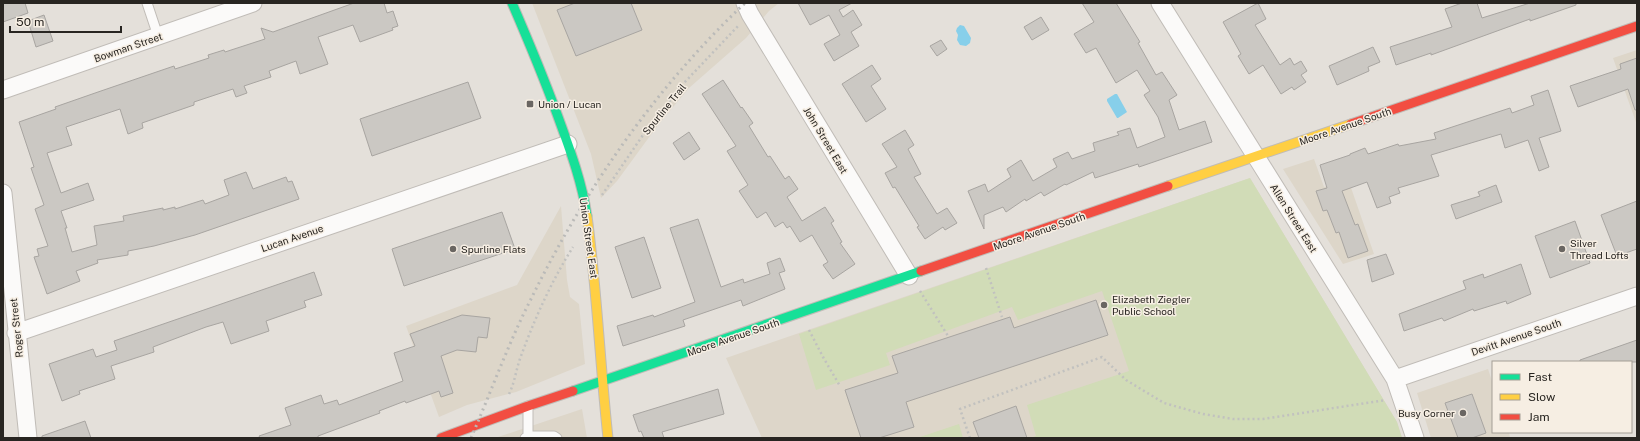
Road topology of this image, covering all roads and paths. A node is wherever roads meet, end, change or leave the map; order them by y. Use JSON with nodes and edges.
{"nodes":[{"id":1,"x":147,"y":3,"type":"edge"},
{"id":2,"x":253,"y":3,"type":"edge"},
{"id":3,"x":512,"y":3,"type":"edge"},
{"id":4,"x":745,"y":3,"type":"edge"},
{"id":5,"x":1160,"y":3,"type":"edge"},
{"id":6,"x":741,"y":22,"type":"dead end"},
{"id":7,"x":1637,"y":26,"type":"edge"},
{"id":8,"x":158,"y":36,"type":"junction"},
{"id":9,"x":3,"y":90,"type":"edge"},
{"id":10,"x":568,"y":144,"type":"junction"},
{"id":11,"x":1255,"y":156,"type":"junction"},
{"id":12,"x":3,"y":193,"type":"edge"},
{"id":13,"x":599,"y":200,"type":"dead end"},
{"id":14,"x":576,"y":243,"type":"dead end"},
{"id":15,"x":986,"y":268,"type":"dead end"},
{"id":16,"x":909,"y":276,"type":"junction"},
{"id":17,"x":920,"y":291,"type":"dead end"},
{"id":18,"x":1637,"y":296,"type":"edge"},
{"id":19,"x":9,"y":310,"type":"edge"},
{"id":20,"x":1002,"y":317,"type":"dead end"},
{"id":21,"x":809,"y":330,"type":"dead end"},
{"id":22,"x":16,"y":333,"type":"junction"},
{"id":23,"x":948,"y":336,"type":"dead end"},
{"id":24,"x":1395,"y":379,"type":"junction"},
{"id":25,"x":602,"y":382,"type":"junction"},
{"id":26,"x":840,"y":386,"type":"dead end"},
{"id":27,"x":508,"y":396,"type":"dead end"},
{"id":28,"x":1391,"y":398,"type":"dead end"},
{"id":29,"x":528,"y":406,"type":"junction"},
{"id":30,"x":526,"y":437,"type":"edge"},
{"id":31,"x":28,"y":438,"type":"edge"},
{"id":32,"x":442,"y":438,"type":"edge"},
{"id":33,"x":557,"y":438,"type":"edge"},
{"id":34,"x":608,"y":438,"type":"edge"},
{"id":35,"x":970,"y":438,"type":"edge"},
{"id":36,"x":1415,"y":438,"type":"edge"}],
"edges":[{"from":1,"to":8,"type":"lane"},
{"from":2,"to":8,"type":"street","name":"Bowman Street"},
{"from":3,"to":10,"type":"street","name":"Union Street East"},
{"from":4,"to":16,"type":"street","name":"John Street East"},
{"from":5,"to":11,"type":"street","name":"Allen Street East"},
{"from":6,"to":13,"type":"path","name":"Spurline Trail"},
{"from":7,"to":11,"type":"street","name":"Moore Avenue South"},
{"from":8,"to":9,"type":"street","name":"Bowman Street"},
{"from":10,"to":22,"type":"street","name":"Lucan Avenue"},
{"from":10,"to":25,"type":"street","name":"Union Street East"},
{"from":11,"to":16,"type":"street","name":"Moore Avenue South"},
{"from":11,"to":24,"type":"street","name":"Allen Street East"},
{"from":12,"to":19,"type":"street","name":"Roger Street"},
{"from":14,"to":27,"type":"path"},
{"from":15,"to":20,"type":"path"},
{"from":16,"to":25,"type":"street","name":"Moore Avenue South"},
{"from":17,"to":23,"type":"path"},
{"from":18,"to":24,"type":"street","name":"Devitt Avenue South"},
{"from":19,"to":22,"type":"street","name":"Roger Street"},
{"from":21,"to":26,"type":"path"},
{"from":22,"to":31,"type":"street","name":"Roger Street"},
{"from":24,"to":36,"type":"street","name":"Allen Street East"},
{"from":25,"to":29,"type":"street","name":"Moore Avenue South"},
{"from":25,"to":34,"type":"street","name":"Union Street East"},
{"from":28,"to":35,"type":"path"},
{"from":29,"to":30,"type":"lane"},
{"from":29,"to":32,"type":"street","name":"Moore Avenue South"},
{"from":30,"to":33,"type":"lane"}]}
